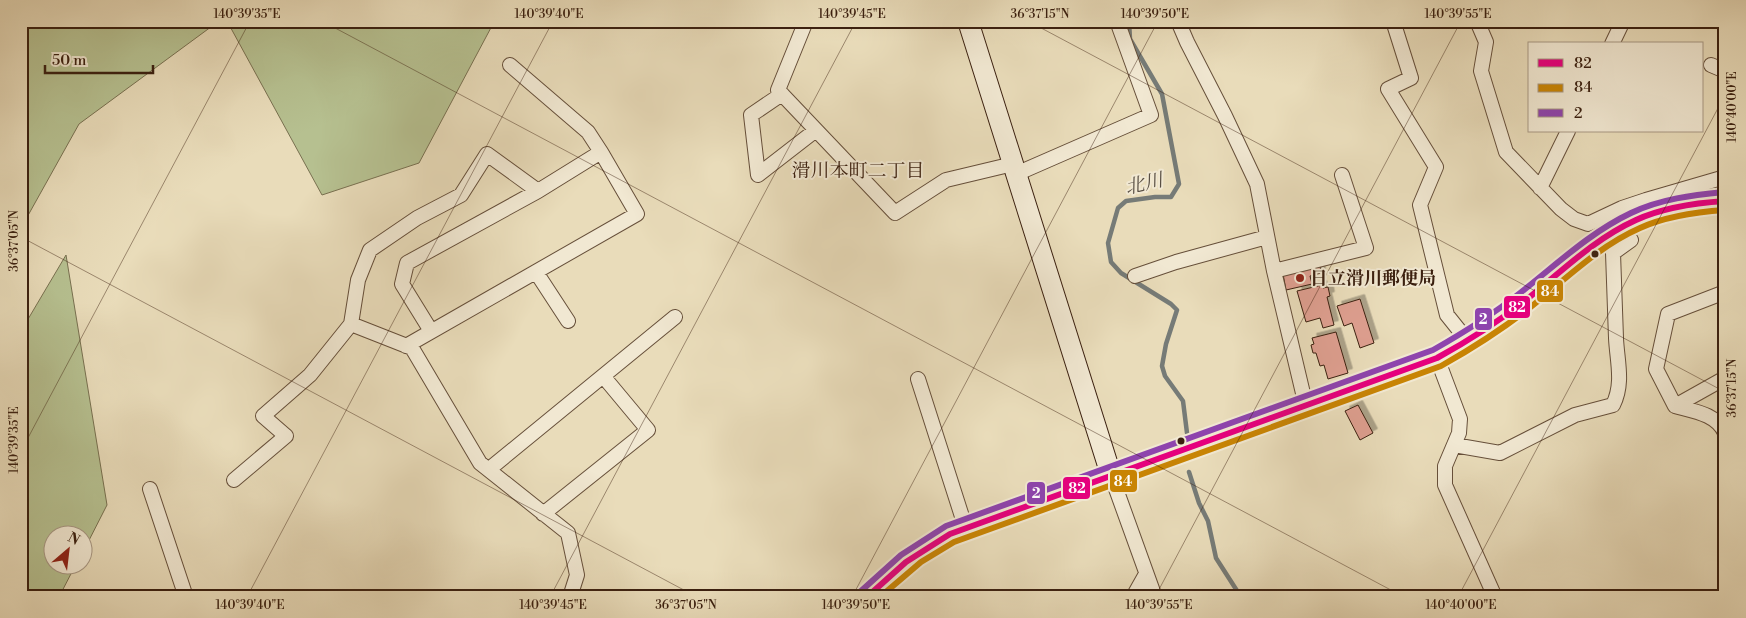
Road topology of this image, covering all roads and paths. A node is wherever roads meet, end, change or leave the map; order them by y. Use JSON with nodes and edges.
{"nodes":[{"id":1,"x":806,"y":21,"type":"edge"},
{"id":2,"x":968,"y":21,"type":"edge"},
{"id":3,"x":1117,"y":21,"type":"edge"},
{"id":4,"x":1178,"y":21,"type":"edge"},
{"id":5,"x":1393,"y":21,"type":"edge"},
{"id":6,"x":1477,"y":21,"type":"edge"},
{"id":7,"x":1623,"y":21,"type":"edge"},
{"id":8,"x":1613,"y":42,"type":"edge"},
{"id":9,"x":510,"y":65,"type":"dead end"},
{"id":10,"x":1711,"y":65,"type":"dead end"},
{"id":11,"x":1725,"y":71,"type":"edge"},
{"id":12,"x":782,"y":94,"type":"junction"},
{"id":13,"x":816,"y":130,"type":"junction"},
{"id":14,"x":1568,"y":132,"type":"edge"},
{"id":15,"x":601,"y":152,"type":"junction"},
{"id":16,"x":1014,"y":169,"type":"junction"},
{"id":17,"x":1342,"y":176,"type":"dead end"},
{"id":18,"x":1725,"y":177,"type":"edge"},
{"id":19,"x":1540,"y":188,"type":"junction"},
{"id":20,"x":538,"y":190,"type":"junction"},
{"id":21,"x":1725,"y":201,"type":"edge"},
{"id":22,"x":1649,"y":206,"type":"junction"},
{"id":23,"x":1622,"y":227,"type":"junction"},
{"id":24,"x":1267,"y":237,"type":"junction"},
{"id":25,"x":1274,"y":271,"type":"junction"},
{"id":26,"x":536,"y":272,"type":"junction"},
{"id":27,"x":1135,"y":276,"type":"dead end"},
{"id":28,"x":1725,"y":292,"type":"edge"},
{"id":29,"x":675,"y":316,"type":"dead end"},
{"id":30,"x":568,"y":321,"type":"dead end"},
{"id":31,"x":350,"y":324,"type":"junction"},
{"id":32,"x":431,"y":332,"type":"junction"},
{"id":33,"x":1468,"y":340,"type":"junction"},
{"id":34,"x":406,"y":346,"type":"junction"},
{"id":35,"x":1437,"y":358,"type":"junction"},
{"id":36,"x":603,"y":376,"type":"junction"},
{"id":37,"x":1725,"y":378,"type":"edge"},
{"id":38,"x":918,"y":379,"type":"dead end"},
{"id":39,"x":1306,"y":406,"type":"junction"},
{"id":40,"x":1675,"y":406,"type":"junction"},
{"id":41,"x":1725,"y":433,"type":"edge"},
{"id":42,"x":1454,"y":445,"type":"junction"},
{"id":43,"x":493,"y":466,"type":"dead end"},
{"id":44,"x":1110,"y":476,"type":"junction"},
{"id":45,"x":234,"y":480,"type":"dead end"},
{"id":46,"x":150,"y":489,"type":"dead end"},
{"id":47,"x":543,"y":514,"type":"junction"},
{"id":48,"x":966,"y":529,"type":"junction"},
{"id":49,"x":1146,"y":574,"type":"junction"},
{"id":50,"x":186,"y":597,"type":"edge"},
{"id":51,"x":570,"y":597,"type":"edge"},
{"id":52,"x":867,"y":597,"type":"edge"},
{"id":53,"x":1133,"y":597,"type":"edge"},
{"id":54,"x":1155,"y":597,"type":"edge"},
{"id":55,"x":1496,"y":597,"type":"edge"}],
"edges":[{"from":1,"to":12,"type":"street"},
{"from":2,"to":16,"type":"street"},
{"from":3,"to":16,"type":"street"},
{"from":4,"to":24,"type":"street"},
{"from":5,"to":33,"type":"street"},
{"from":6,"to":19,"type":"street"},
{"from":7,"to":8,"type":"street"},
{"from":9,"to":15,"type":"street"},
{"from":10,"to":11,"type":"street"},
{"from":12,"to":13,"type":"street"},
{"from":12,"to":13,"type":"street"},
{"from":13,"to":16,"type":"street"},
{"from":14,"to":19,"type":"street"},
{"from":15,"to":20,"type":"street"},
{"from":15,"to":26,"type":"street"},
{"from":16,"to":44,"type":"street"},
{"from":17,"to":25,"type":"street"},
{"from":18,"to":22,"type":"street"},
{"from":19,"to":22,"type":"street"},
{"from":20,"to":31,"type":"street"},
{"from":20,"to":32,"type":"street"},
{"from":21,"to":22,"type":"street"},
{"from":22,"to":23,"type":"street"},
{"from":23,"to":33,"type":"street"},
{"from":23,"to":42,"type":"street"},
{"from":24,"to":25,"type":"street"},
{"from":24,"to":27,"type":"street"},
{"from":25,"to":39,"type":"street"},
{"from":26,"to":30,"type":"street"},
{"from":26,"to":32,"type":"street"},
{"from":28,"to":40,"type":"street"},
{"from":29,"to":36,"type":"street"},
{"from":31,"to":34,"type":"street"},
{"from":31,"to":45,"type":"street"},
{"from":32,"to":34,"type":"street"},
{"from":33,"to":35,"type":"street"},
{"from":34,"to":47,"type":"street"},
{"from":35,"to":39,"type":"street"},
{"from":35,"to":42,"type":"street"},
{"from":36,"to":43,"type":"street"},
{"from":36,"to":47,"type":"street"},
{"from":37,"to":40,"type":"street"},
{"from":38,"to":48,"type":"street"},
{"from":39,"to":44,"type":"street"},
{"from":40,"to":41,"type":"street"},
{"from":42,"to":55,"type":"street"},
{"from":44,"to":48,"type":"street"},
{"from":44,"to":49,"type":"street"},
{"from":46,"to":50,"type":"street"},
{"from":47,"to":51,"type":"street"},
{"from":48,"to":52,"type":"street"},
{"from":49,"to":53,"type":"street"},
{"from":49,"to":54,"type":"street"}]}
